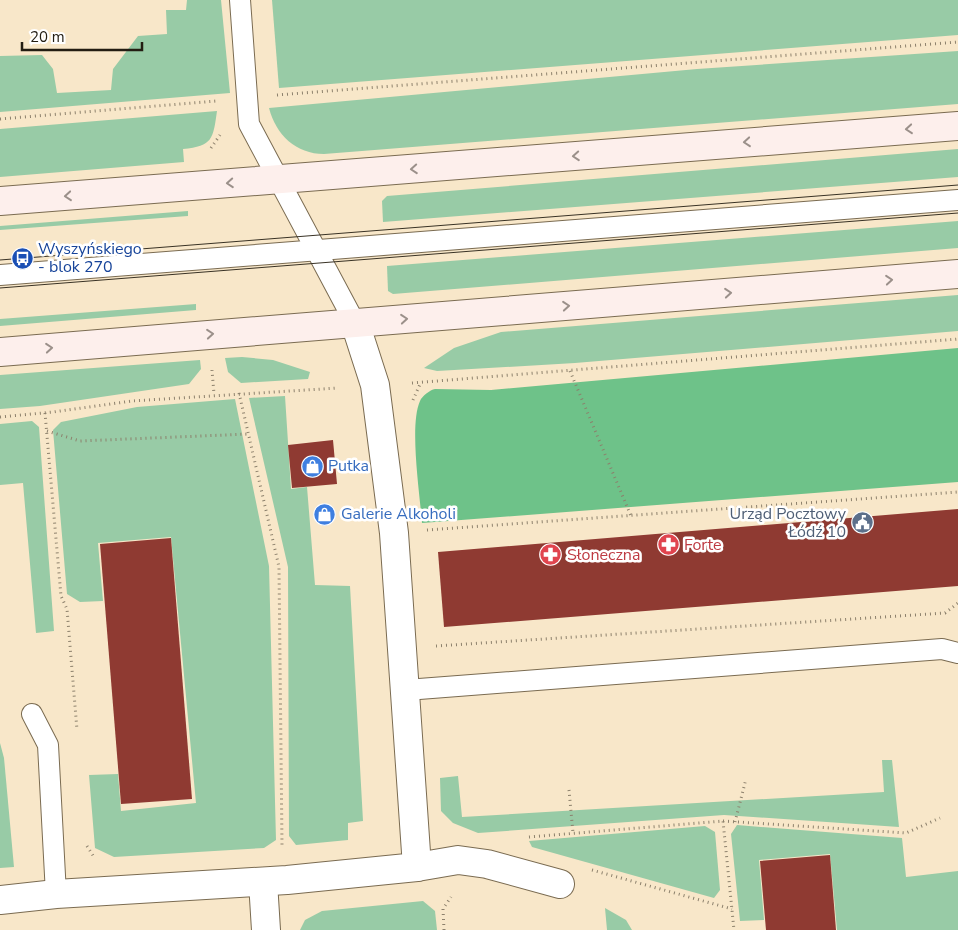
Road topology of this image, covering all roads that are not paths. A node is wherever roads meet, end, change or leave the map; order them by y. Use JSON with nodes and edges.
{"nodes":[{"id":1,"x":240,"y":0,"type":"edge"},
{"id":2,"x":958,"y":126,"type":"edge"},
{"id":3,"x":278,"y":180,"type":"junction"},
{"id":4,"x":958,"y":200,"type":"edge"},
{"id":5,"x":0,"y":201,"type":"edge"},
{"id":6,"x":316,"y":250,"type":"junction"},
{"id":7,"x":958,"y":274,"type":"edge"},
{"id":8,"x":0,"y":275,"type":"edge"},
{"id":9,"x":355,"y":323,"type":"junction"},
{"id":10,"x":0,"y":352,"type":"edge"},
{"id":11,"x":958,"y":653,"type":"edge"},
{"id":12,"x":406,"y":690,"type":"junction"},
{"id":13,"x":32,"y":714,"type":"dead end"},
{"id":14,"x":417,"y":867,"type":"junction"},
{"id":15,"x":275,"y":881,"type":"junction"},
{"id":16,"x":560,"y":884,"type":"dead end"},
{"id":17,"x":56,"y":894,"type":"junction"},
{"id":18,"x":0,"y":900,"type":"edge"},
{"id":19,"x":266,"y":930,"type":"edge"}],
"edges":[{"from":1,"to":3,"type":"lane"},
{"from":2,"to":3,"type":"street","one_way":true},
{"from":3,"to":5,"type":"street","one_way":true},
{"from":3,"to":6,"type":"lane"},
{"from":4,"to":6,"type":"lane"},
{"from":6,"to":8,"type":"lane"},
{"from":6,"to":9,"type":"lane"},
{"from":9,"to":7,"type":"street","one_way":true},
{"from":10,"to":9,"type":"street","one_way":true},
{"from":9,"to":12,"type":"street"},
{"from":11,"to":12,"type":"lane"},
{"from":12,"to":14,"type":"street"},
{"from":13,"to":17,"type":"lane"},
{"from":14,"to":15,"type":"street"},
{"from":14,"to":16,"type":"street"},
{"from":15,"to":17,"type":"street"},
{"from":15,"to":19,"type":"street"},
{"from":17,"to":18,"type":"street"}]}
